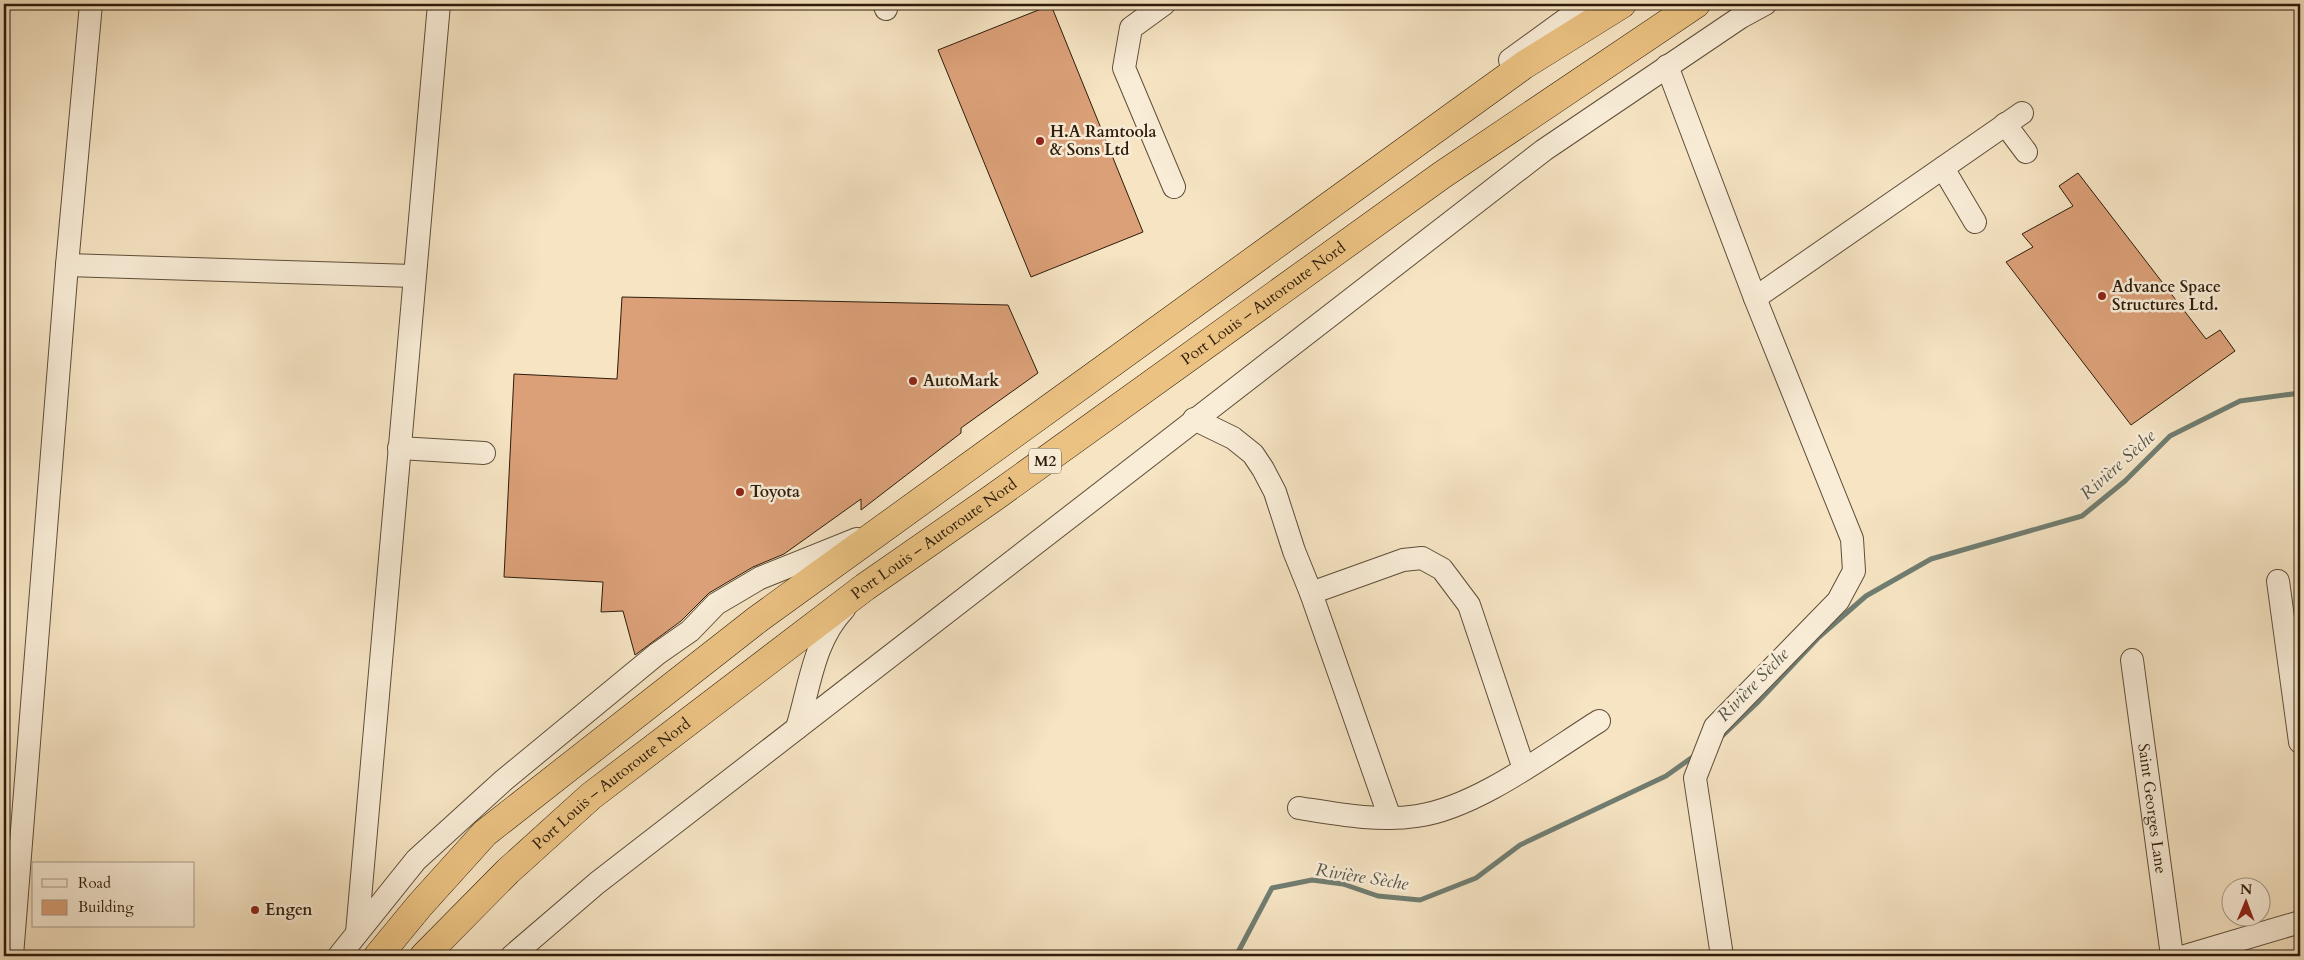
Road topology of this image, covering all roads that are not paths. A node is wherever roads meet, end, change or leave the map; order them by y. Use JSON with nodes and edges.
{"nodes":[{"id":1,"x":92,"y":4,"type":"edge"},
{"id":2,"x":439,"y":4,"type":"edge"},
{"id":3,"x":1164,"y":4,"type":"edge"},
{"id":4,"x":1587,"y":4,"type":"edge"},
{"id":5,"x":1622,"y":4,"type":"edge"},
{"id":6,"x":1696,"y":4,"type":"edge"},
{"id":7,"x":1765,"y":4,"type":"edge"},
{"id":8,"x":1667,"y":66,"type":"junction"},
{"id":9,"x":1412,"y":146,"type":"junction"},
{"id":10,"x":2026,"y":152,"type":"dead end"},
{"id":11,"x":1943,"y":168,"type":"junction"},
{"id":12,"x":1174,"y":186,"type":"dead end"},
{"id":13,"x":1975,"y":222,"type":"dead end"},
{"id":14,"x":67,"y":265,"type":"junction"},
{"id":15,"x":414,"y":276,"type":"junction"},
{"id":16,"x":1756,"y":298,"type":"junction"},
{"id":17,"x":1194,"y":419,"type":"junction"},
{"id":18,"x":399,"y":448,"type":"junction"},
{"id":19,"x":484,"y":453,"type":"dead end"},
{"id":20,"x":887,"y":526,"type":"junction"},
{"id":21,"x":2278,"y":581,"type":"dead end"},
{"id":22,"x":865,"y":587,"type":"junction"},
{"id":23,"x":1311,"y":593,"type":"junction"},
{"id":24,"x":2132,"y":660,"type":"dead end"},
{"id":25,"x":1599,"y":721,"type":"dead end"},
{"id":26,"x":797,"y":728,"type":"junction"},
{"id":27,"x":2300,"y":742,"type":"edge"},
{"id":28,"x":1524,"y":768,"type":"junction"},
{"id":29,"x":1299,"y":808,"type":"dead end"},
{"id":30,"x":1390,"y":818,"type":"junction"},
{"id":31,"x":2300,"y":922,"type":"edge"},
{"id":32,"x":357,"y":933,"type":"junction"},
{"id":33,"x":12,"y":956,"type":"edge"},
{"id":34,"x":339,"y":956,"type":"edge"},
{"id":35,"x":378,"y":956,"type":"edge"},
{"id":36,"x":424,"y":956,"type":"edge"},
{"id":37,"x":512,"y":956,"type":"edge"},
{"id":38,"x":1722,"y":956,"type":"edge"},
{"id":39,"x":2172,"y":956,"type":"edge"},
{"id":40,"x":2185,"y":956,"type":"edge"}],
"edges":[{"from":1,"to":14,"type":"street"},
{"from":2,"to":15,"type":"street"},
{"from":3,"to":12,"type":"street"},
{"from":4,"to":9,"type":"street"},
{"from":5,"to":9,"type":"highway","number":"M2"},
{"from":6,"to":22,"type":"highway","name":"Port Louis – Autoroute Nord","number":"M2"},
{"from":7,"to":8,"type":"street"},
{"from":8,"to":16,"type":"street"},
{"from":8,"to":17,"type":"street"},
{"from":9,"to":20,"type":"highway","number":"M2"},
{"from":10,"to":11,"type":"street"},
{"from":11,"to":13,"type":"street"},
{"from":11,"to":16,"type":"street"},
{"from":14,"to":15,"type":"street"},
{"from":14,"to":33,"type":"street"},
{"from":15,"to":18,"type":"street"},
{"from":16,"to":38,"type":"street"},
{"from":17,"to":23,"type":"street"},
{"from":17,"to":26,"type":"street"},
{"from":18,"to":19,"type":"street"},
{"from":18,"to":32,"type":"street"},
{"from":20,"to":32,"type":"street"},
{"from":20,"to":35,"type":"highway","number":"M2"},
{"from":21,"to":27,"type":"street"},
{"from":22,"to":26,"type":"street"},
{"from":22,"to":36,"type":"highway","name":"Port Louis – Autoroute Nord","number":"M2"},
{"from":23,"to":28,"type":"street"},
{"from":23,"to":30,"type":"street"},
{"from":24,"to":39,"type":"street","name":"Saint Georges Lane"},
{"from":25,"to":28,"type":"street"},
{"from":26,"to":37,"type":"street"},
{"from":28,"to":30,"type":"street"},
{"from":29,"to":30,"type":"street"},
{"from":31,"to":40,"type":"street"},
{"from":32,"to":34,"type":"street"}]}
